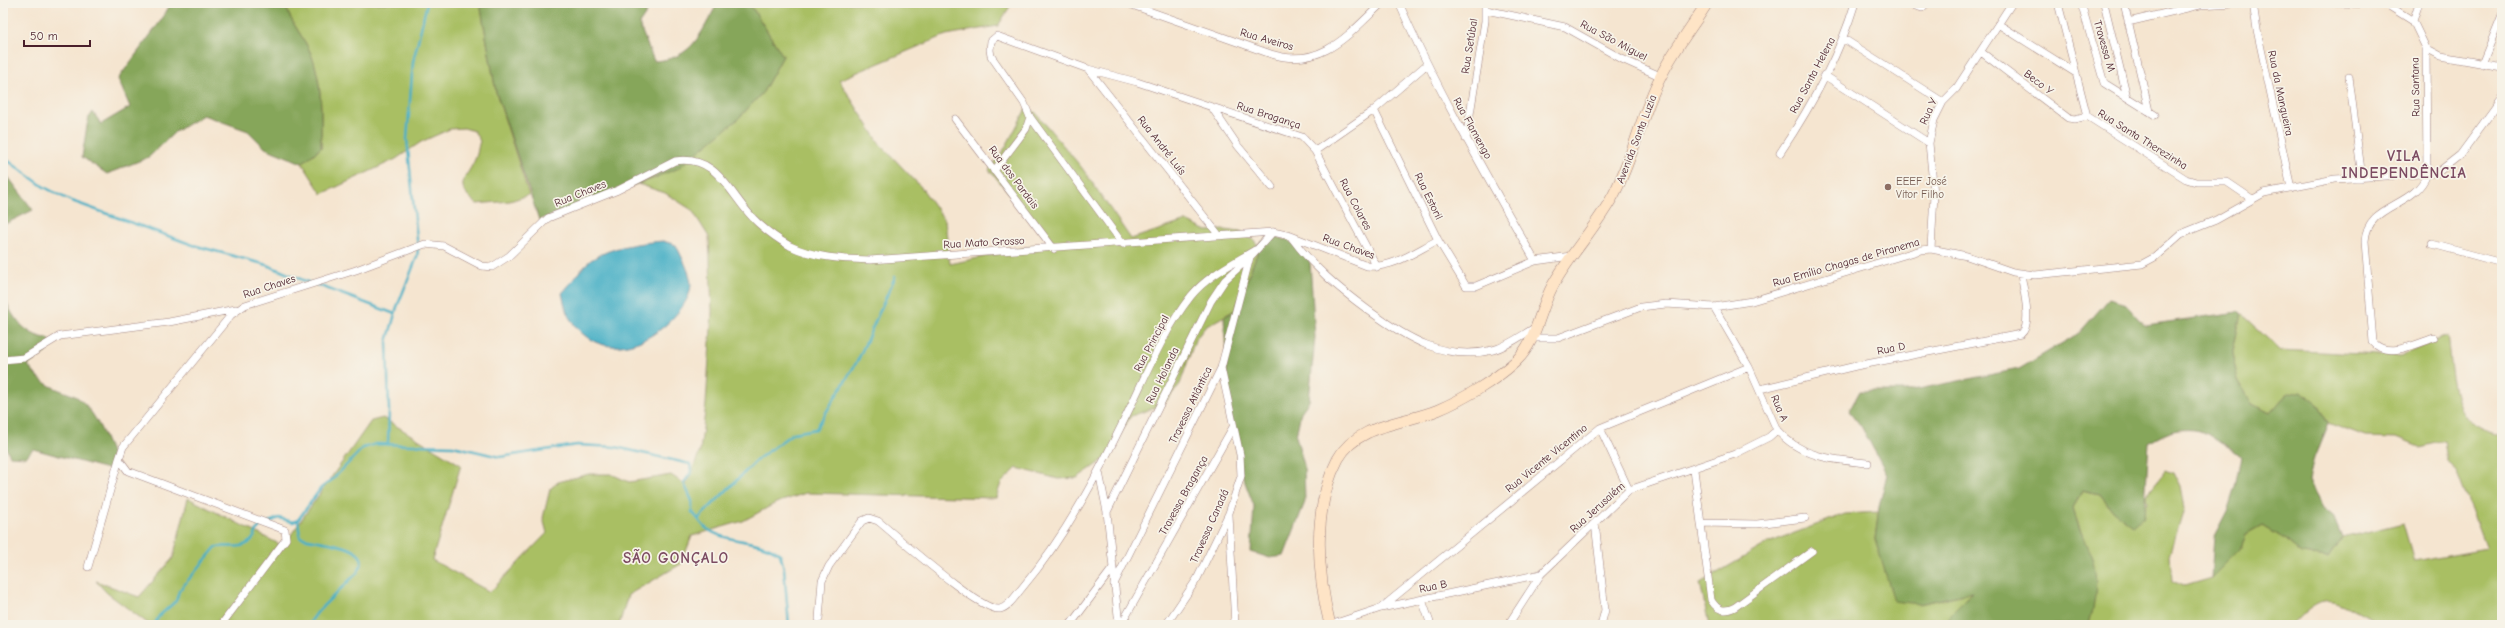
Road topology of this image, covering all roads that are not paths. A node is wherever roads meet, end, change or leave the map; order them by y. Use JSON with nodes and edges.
{"nodes":[{"id":1,"x":1382,"y":3,"type":"edge"},
{"id":2,"x":1398,"y":3,"type":"edge"},
{"id":3,"x":1707,"y":3,"type":"edge"},
{"id":4,"x":1855,"y":3,"type":"edge"},
{"id":5,"x":1905,"y":3,"type":"edge"},
{"id":6,"x":1927,"y":3,"type":"edge"},
{"id":7,"x":2012,"y":3,"type":"edge"},
{"id":8,"x":2058,"y":3,"type":"edge"},
{"id":9,"x":2081,"y":3,"type":"edge"},
{"id":10,"x":2104,"y":3,"type":"edge"},
{"id":11,"x":2124,"y":3,"type":"edge"},
{"id":12,"x":2233,"y":3,"type":"edge"},
{"id":13,"x":2253,"y":3,"type":"edge"},
{"id":14,"x":2334,"y":3,"type":"edge"},
{"id":15,"x":2419,"y":3,"type":"edge"},
{"id":16,"x":2386,"y":4,"type":"edge"},
{"id":17,"x":1132,"y":5,"type":"dead end"},
{"id":18,"x":1486,"y":6,"type":"edge"},
{"id":19,"x":2502,"y":15,"type":"edge"},
{"id":20,"x":2413,"y":21,"type":"junction"},
{"id":21,"x":2128,"y":22,"type":"junction"},
{"id":22,"x":1998,"y":24,"type":"junction"},
{"id":23,"x":1844,"y":39,"type":"junction"},
{"id":24,"x":2426,"y":48,"type":"junction"},
{"id":25,"x":1981,"y":52,"type":"junction"},
{"id":26,"x":2482,"y":64,"type":"junction"},
{"id":27,"x":1426,"y":65,"type":"junction"},
{"id":28,"x":2502,"y":67,"type":"edge"},
{"id":29,"x":1088,"y":69,"type":"junction"},
{"id":30,"x":2076,"y":73,"type":"junction"},
{"id":31,"x":1824,"y":75,"type":"junction"},
{"id":32,"x":1660,"y":76,"type":"junction"},
{"id":33,"x":2349,"y":77,"type":"dead end"},
{"id":34,"x":2127,"y":97,"type":"junction"},
{"id":35,"x":2502,"y":98,"type":"edge"},
{"id":36,"x":1943,"y":102,"type":"junction"},
{"id":37,"x":1213,"y":109,"type":"junction"},
{"id":38,"x":1374,"y":110,"type":"junction"},
{"id":39,"x":2086,"y":116,"type":"junction"},
{"id":40,"x":1030,"y":118,"type":"junction"},
{"id":41,"x":955,"y":119,"type":"dead end"},
{"id":42,"x":1466,"y":140,"type":"junction"},
{"id":43,"x":1929,"y":143,"type":"junction"},
{"id":44,"x":1315,"y":151,"type":"junction"},
{"id":45,"x":1780,"y":153,"type":"dead end"},
{"id":46,"x":994,"y":171,"type":"junction"},
{"id":47,"x":2426,"y":174,"type":"junction"},
{"id":48,"x":2362,"y":178,"type":"junction"},
{"id":49,"x":725,"y":183,"type":"joint"},
{"id":50,"x":1272,"y":187,"type":"dead end"},
{"id":51,"x":2291,"y":188,"type":"junction"},
{"id":52,"x":2252,"y":199,"type":"junction"},
{"id":53,"x":1273,"y":232,"type":"junction"},
{"id":54,"x":1218,"y":234,"type":"junction"},
{"id":55,"x":1291,"y":236,"type":"junction"},
{"id":56,"x":1438,"y":240,"type":"junction"},
{"id":57,"x":1123,"y":244,"type":"junction"},
{"id":58,"x":2432,"y":244,"type":"dead end"},
{"id":59,"x":1054,"y":249,"type":"junction"},
{"id":60,"x":1931,"y":249,"type":"junction"},
{"id":61,"x":1255,"y":250,"type":"junction"},
{"id":62,"x":1571,"y":256,"type":"junction"},
{"id":63,"x":1250,"y":257,"type":"junction"},
{"id":64,"x":1535,"y":261,"type":"junction"},
{"id":65,"x":2502,"y":263,"type":"edge"},
{"id":66,"x":2502,"y":266,"type":"edge"},
{"id":67,"x":1377,"y":267,"type":"junction"},
{"id":68,"x":2021,"y":274,"type":"junction"},
{"id":69,"x":1714,"y":307,"type":"junction"},
{"id":70,"x":236,"y":309,"type":"junction"},
{"id":71,"x":1534,"y":332,"type":"junction"},
{"id":72,"x":2434,"y":338,"type":"dead end"},
{"id":73,"x":3,"y":360,"type":"edge"},
{"id":74,"x":1221,"y":368,"type":"junction"},
{"id":75,"x":1749,"y":368,"type":"junction"},
{"id":76,"x":1760,"y":389,"type":"junction"},
{"id":77,"x":1233,"y":427,"type":"junction"},
{"id":78,"x":1600,"y":428,"type":"junction"},
{"id":79,"x":1777,"y":430,"type":"junction"},
{"id":80,"x":119,"y":458,"type":"junction"},
{"id":81,"x":1868,"y":463,"type":"dead end"},
{"id":82,"x":1694,"y":470,"type":"junction"},
{"id":83,"x":1099,"y":472,"type":"junction"},
{"id":84,"x":1629,"y":490,"type":"junction"},
{"id":85,"x":1107,"y":512,"type":"junction"},
{"id":86,"x":1229,"y":513,"type":"junction"},
{"id":87,"x":1805,"y":518,"type":"dead end"},
{"id":88,"x":1596,"y":523,"type":"junction"},
{"id":89,"x":1702,"y":523,"type":"junction"},
{"id":90,"x":1812,"y":551,"type":"dead end"},
{"id":91,"x":88,"y":567,"type":"dead end"},
{"id":92,"x":1112,"y":569,"type":"junction"},
{"id":93,"x":1541,"y":574,"type":"junction"},
{"id":94,"x":1114,"y":584,"type":"junction"},
{"id":95,"x":1422,"y":600,"type":"junction"},
{"id":96,"x":1381,"y":608,"type":"junction"},
{"id":97,"x":819,"y":619,"type":"dead end"},
{"id":98,"x":221,"y":625,"type":"edge"},
{"id":99,"x":1070,"y":625,"type":"edge"},
{"id":100,"x":1120,"y":625,"type":"edge"},
{"id":101,"x":1166,"y":625,"type":"edge"},
{"id":102,"x":1235,"y":625,"type":"edge"},
{"id":103,"x":1330,"y":625,"type":"edge"},
{"id":104,"x":1431,"y":625,"type":"edge"},
{"id":105,"x":1508,"y":625,"type":"edge"},
{"id":106,"x":1601,"y":625,"type":"edge"}],
"edges":[{"from":1,"to":17,"type":"street","name":"Rua Aveiros"},
{"from":2,"to":27,"type":"street","name":"Rua Flamengo"},
{"from":3,"to":32,"type":"street","name":"Avenida Santa Luzia"},
{"from":4,"to":23,"type":"street","name":"Rua Santa Helena"},
{"from":5,"to":6,"type":"street"},
{"from":7,"to":22,"type":"street","name":"Rua Y"},
{"from":8,"to":30,"type":"street","name":"Rua Santa Therezinha"},
{"from":9,"to":34,"type":"street","name":"Travessa M"},
{"from":10,"to":34,"type":"street"},
{"from":11,"to":21,"type":"street"},
{"from":12,"to":21,"type":"street"},
{"from":13,"to":51,"type":"street","name":"Rua da Mangueira"},
{"from":14,"to":16,"type":"street"},
{"from":15,"to":20,"type":"street"},
{"from":16,"to":20,"type":"street"},
{"from":18,"to":32,"type":"street","name":"Rua São Miguel"},
{"from":18,"to":42,"type":"street","name":"Rua Setúbal"},
{"from":19,"to":26,"type":"street"},
{"from":20,"to":24,"type":"street","name":"Rua Santana"},
{"from":21,"to":34,"type":"street","name":"Travessa M"},
{"from":22,"to":25,"type":"street","name":"Rua Y"},
{"from":22,"to":30,"type":"street"},
{"from":23,"to":31,"type":"street","name":"Rua Santa Helena"},
{"from":23,"to":36,"type":"street"},
{"from":24,"to":26,"type":"street"},
{"from":24,"to":47,"type":"street","name":"Rua Santana"},
{"from":25,"to":36,"type":"street","name":"Rua Y"},
{"from":25,"to":39,"type":"street","name":"Beco Y"},
{"from":26,"to":28,"type":"street"},
{"from":27,"to":38,"type":"street"},
{"from":27,"to":42,"type":"street","name":"Rua Flamengo"},
{"from":29,"to":37,"type":"street","name":"Rua Bragança"},
{"from":29,"to":40,"type":"street","name":"Rua Bragança"},
{"from":29,"to":54,"type":"street","name":"Rua André Luís"},
{"from":30,"to":39,"type":"street","name":"Rua Santa Therezinha"},
{"from":31,"to":43,"type":"street"},
{"from":31,"to":45,"type":"street","name":"Rua Santa Helena"},
{"from":32,"to":62,"type":"street","name":"Avenida Santa Luzia"},
{"from":33,"to":48,"type":"street"},
{"from":35,"to":47,"type":"street","name":"Rua Emílio Chagas de Piranema"},
{"from":36,"to":43,"type":"street","name":"Rua Y"},
{"from":37,"to":44,"type":"street","name":"Rua Bragança"},
{"from":37,"to":50,"type":"street"},
{"from":38,"to":44,"type":"street"},
{"from":38,"to":56,"type":"street","name":"Rua Estoril"},
{"from":39,"to":52,"type":"street","name":"Rua Santa Therezinha"},
{"from":40,"to":46,"type":"street"},
{"from":40,"to":57,"type":"street"},
{"from":41,"to":46,"type":"street","name":"Rua dos Pardais"},
{"from":42,"to":64,"type":"street","name":"Rua Flamengo"},
{"from":43,"to":60,"type":"street","name":"Rua Y"},
{"from":44,"to":67,"type":"street","name":"Rua Colares"},
{"from":46,"to":59,"type":"street","name":"Rua dos Pardais"},
{"from":47,"to":48,"type":"street","name":"Rua Emílio Chagas de Piranema"},
{"from":47,"to":72,"type":"street"},
{"from":48,"to":51,"type":"street","name":"Rua Emílio Chagas de Piranema"},
{"from":49,"to":59,"type":"street","name":"Rua Mato Grosso"},
{"from":49,"to":70,"type":"street","name":"Rua Chaves"},
{"from":51,"to":52,"type":"street","name":"Rua Emílio Chagas de Piranema"},
{"from":52,"to":68,"type":"street","name":"Rua Emílio Chagas de Piranema"},
{"from":53,"to":54,"type":"street","name":"Rua Mato Grosso"},
{"from":53,"to":55,"type":"street","name":"Rua Chaves"},
{"from":53,"to":61,"type":"street","name":"Travessa Atlântica"},
{"from":54,"to":57,"type":"street","name":"Rua Mato Grosso"},
{"from":55,"to":67,"type":"street","name":"Rua Chaves"},
{"from":55,"to":71,"type":"street"},
{"from":56,"to":64,"type":"street","name":"Rua Estoril"},
{"from":56,"to":67,"type":"street","name":"Rua Chaves"},
{"from":57,"to":59,"type":"street","name":"Rua Mato Grosso"},
{"from":58,"to":65,"type":"street"},
{"from":60,"to":68,"type":"street","name":"Rua Emílio Chagas de Piranema"},
{"from":60,"to":69,"type":"street","name":"Rua Emílio Chagas de Piranema"},
{"from":61,"to":63,"type":"street","name":"Travessa Atlântica"},
{"from":61,"to":83,"type":"street","name":"Rua Principal"},
{"from":62,"to":64,"type":"street"},
{"from":62,"to":71,"type":"street","name":"Avenida Santa Luzia"},
{"from":63,"to":74,"type":"street","name":"Travessa Atlântica"},
{"from":63,"to":85,"type":"street","name":"Rua Holanda"},
{"from":65,"to":66,"type":"street"},
{"from":68,"to":76,"type":"street","name":"Rua D"},
{"from":69,"to":71,"type":"street","name":"Rua Emílio Chagas de Piranema"},
{"from":69,"to":75,"type":"street","name":"Rua A"},
{"from":70,"to":73,"type":"street"},
{"from":70,"to":80,"type":"street","name":"Rua Chaves"},
{"from":71,"to":103,"type":"street","name":"Avenida Santa Luzia"},
{"from":74,"to":77,"type":"street"},
{"from":74,"to":94,"type":"street","name":"Travessa Atlântica"},
{"from":75,"to":76,"type":"street","name":"Rua A"},
{"from":75,"to":78,"type":"street","name":"Rua Vicente Vicentino"},
{"from":76,"to":79,"type":"street","name":"Rua A"},
{"from":77,"to":86,"type":"street","name":"Travessa Canadá"},
{"from":77,"to":100,"type":"street","name":"Travessa Bragança"},
{"from":78,"to":84,"type":"street"},
{"from":78,"to":96,"type":"street","name":"Rua Vicente Vicentino"},
{"from":79,"to":81,"type":"street","name":"Rua A"},
{"from":79,"to":82,"type":"street","name":"Rua Jerusalém"},
{"from":80,"to":91,"type":"street","name":"Rua Chaves"},
{"from":80,"to":98,"type":"street"},
{"from":82,"to":84,"type":"street","name":"Rua Jerusalém"},
{"from":82,"to":89,"type":"street"},
{"from":83,"to":85,"type":"street"},
{"from":83,"to":97,"type":"street","name":"Rua Principal"},
{"from":84,"to":88,"type":"street","name":"Rua Jerusalém"},
{"from":85,"to":92,"type":"street"},
{"from":86,"to":101,"type":"street","name":"Travessa Canadá"},
{"from":86,"to":102,"type":"street"},
{"from":87,"to":89,"type":"street"},
{"from":88,"to":93,"type":"street","name":"Rua Jerusalém"},
{"from":88,"to":106,"type":"street"},
{"from":89,"to":90,"type":"street"},
{"from":92,"to":94,"type":"street"},
{"from":92,"to":99,"type":"street"},
{"from":93,"to":95,"type":"street","name":"Rua B"},
{"from":93,"to":105,"type":"street","name":"Rua Jerusalém"},
{"from":94,"to":100,"type":"street"},
{"from":95,"to":96,"type":"street","name":"Rua B"},
{"from":95,"to":104,"type":"street"},
{"from":96,"to":103,"type":"street","name":"Rua B"}]}
